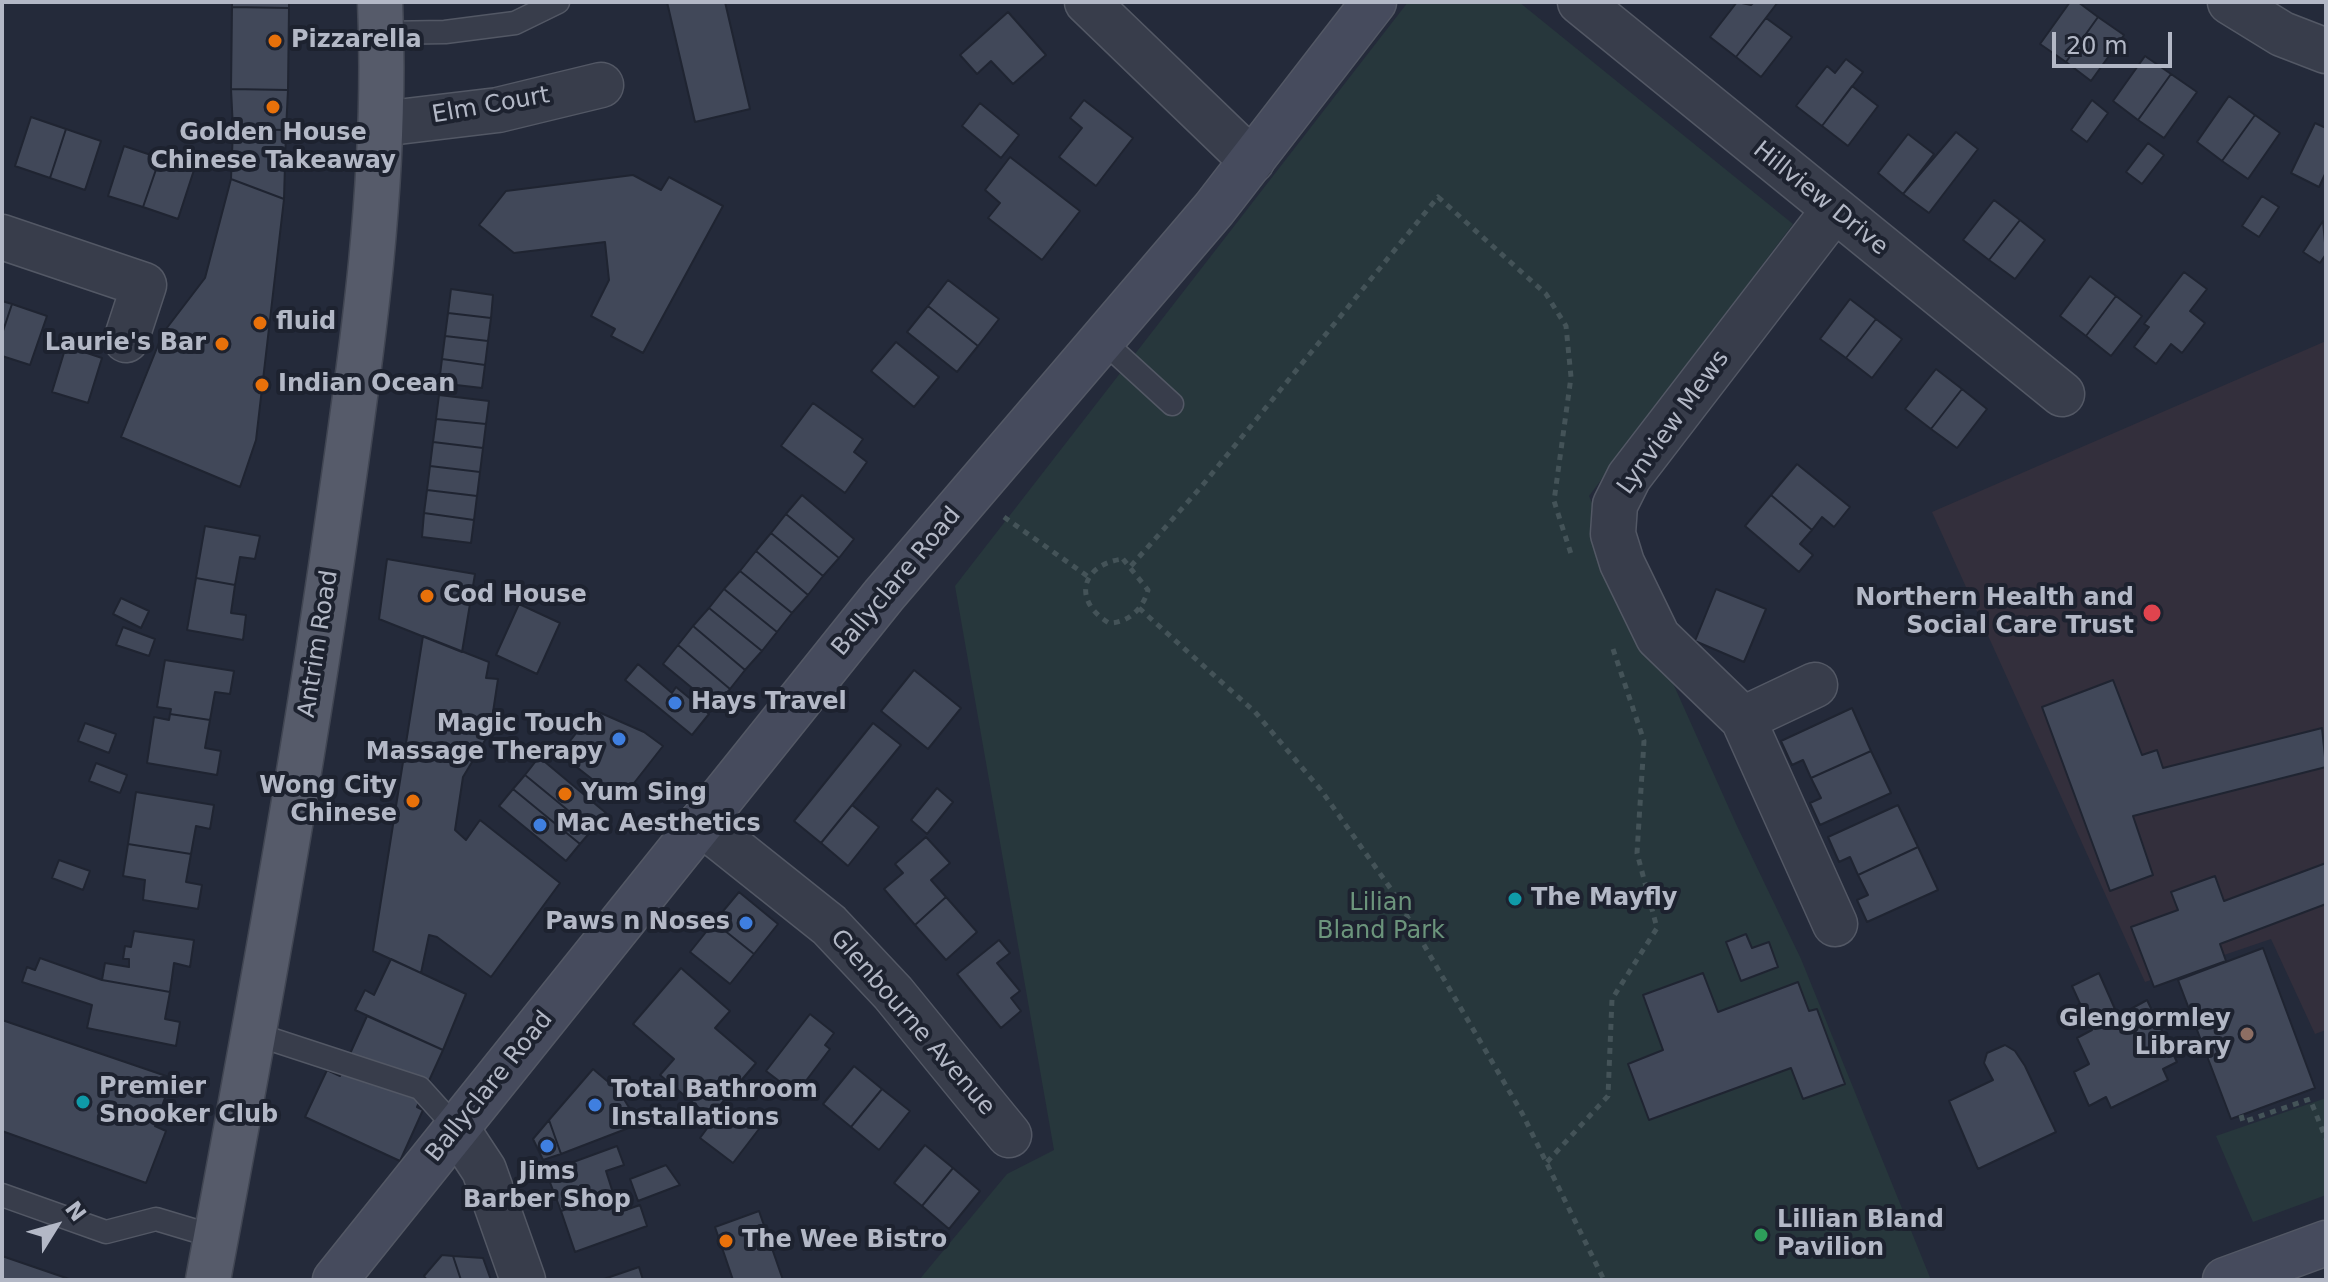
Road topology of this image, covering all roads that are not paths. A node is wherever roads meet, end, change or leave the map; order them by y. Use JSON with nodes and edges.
{"nodes":[{"id":1,"x":558,"y":2,"type":"edge"},
{"id":2,"x":1087,"y":2,"type":"edge"},
{"id":3,"x":1374,"y":2,"type":"edge"},
{"id":4,"x":1580,"y":2,"type":"edge"},
{"id":5,"x":2230,"y":2,"type":"edge"},
{"id":6,"x":380,"y":18,"type":"edge"},
{"id":7,"x":2326,"y":51,"type":"edge"},
{"id":8,"x":601,"y":85,"type":"dead end"},
{"id":9,"x":381,"y":124,"type":"junction"},
{"id":10,"x":1252,"y":161,"type":"junction"},
{"id":11,"x":1834,"y":210,"type":"junction"},
{"id":12,"x":2,"y":237,"type":"edge"},
{"id":13,"x":126,"y":340,"type":"dead end"},
{"id":14,"x":1102,"y":340,"type":"junction"},
{"id":15,"x":2062,"y":394,"type":"dead end"},
{"id":16,"x":1172,"y":404,"type":"dead end"},
{"id":17,"x":1815,"y":685,"type":"dead end"},
{"id":18,"x":1743,"y":719,"type":"junction"},
{"id":19,"x":701,"y":823,"type":"junction"},
{"id":20,"x":1835,"y":924,"type":"dead end"},
{"id":21,"x":255,"y":1034,"type":"junction"},
{"id":22,"x":457,"y":1129,"type":"junction"},
{"id":23,"x":1009,"y":1135,"type":"dead end"},
{"id":24,"x":2,"y":1195,"type":"edge"},
{"id":25,"x":216,"y":1237,"type":"junction"},
{"id":26,"x":2326,"y":1243,"type":"edge"},
{"id":27,"x":2247,"y":1276,"type":"edge"},
{"id":28,"x":208,"y":1280,"type":"edge"},
{"id":29,"x":219,"y":1280,"type":"edge"},
{"id":30,"x":335,"y":1280,"type":"edge"},
{"id":31,"x":523,"y":1280,"type":"edge"}],
"edges":[{"from":1,"to":6,"type":"lane"},
{"from":2,"to":10,"type":"street"},
{"from":3,"to":10,"type":"main road","name":"Ballyclare Road"},
{"from":4,"to":11,"type":"street","name":"Hillview Drive"},
{"from":5,"to":7,"type":"street"},
{"from":6,"to":9,"type":"main road","name":"Antrim Road"},
{"from":8,"to":9,"type":"street","name":"Elm Court"},
{"from":9,"to":21,"type":"main road","name":"Antrim Road"},
{"from":10,"to":14,"type":"main road","name":"Ballyclare Road"},
{"from":11,"to":15,"type":"street","name":"Hillview Drive"},
{"from":11,"to":18,"type":"street","name":"Lynview Mews"},
{"from":12,"to":13,"type":"street"},
{"from":14,"to":16,"type":"lane"},
{"from":14,"to":19,"type":"main road","name":"Ballyclare Road"},
{"from":17,"to":18,"type":"street"},
{"from":18,"to":20,"type":"street","name":"Lynview Mews"},
{"from":19,"to":22,"type":"main road","name":"Ballyclare Road"},
{"from":19,"to":23,"type":"street","name":"Glenbourne Avenue"},
{"from":21,"to":22,"type":"lane"},
{"from":21,"to":25,"type":"main road","name":"Antrim Road"},
{"from":22,"to":30,"type":"main road","name":"Ballyclare Road"},
{"from":22,"to":31,"type":"street"},
{"from":24,"to":25,"type":"lane"},
{"from":25,"to":28,"type":"main road","name":"Antrim Road"},
{"from":25,"to":29,"type":"main road"},
{"from":26,"to":27,"type":"main road"}]}
